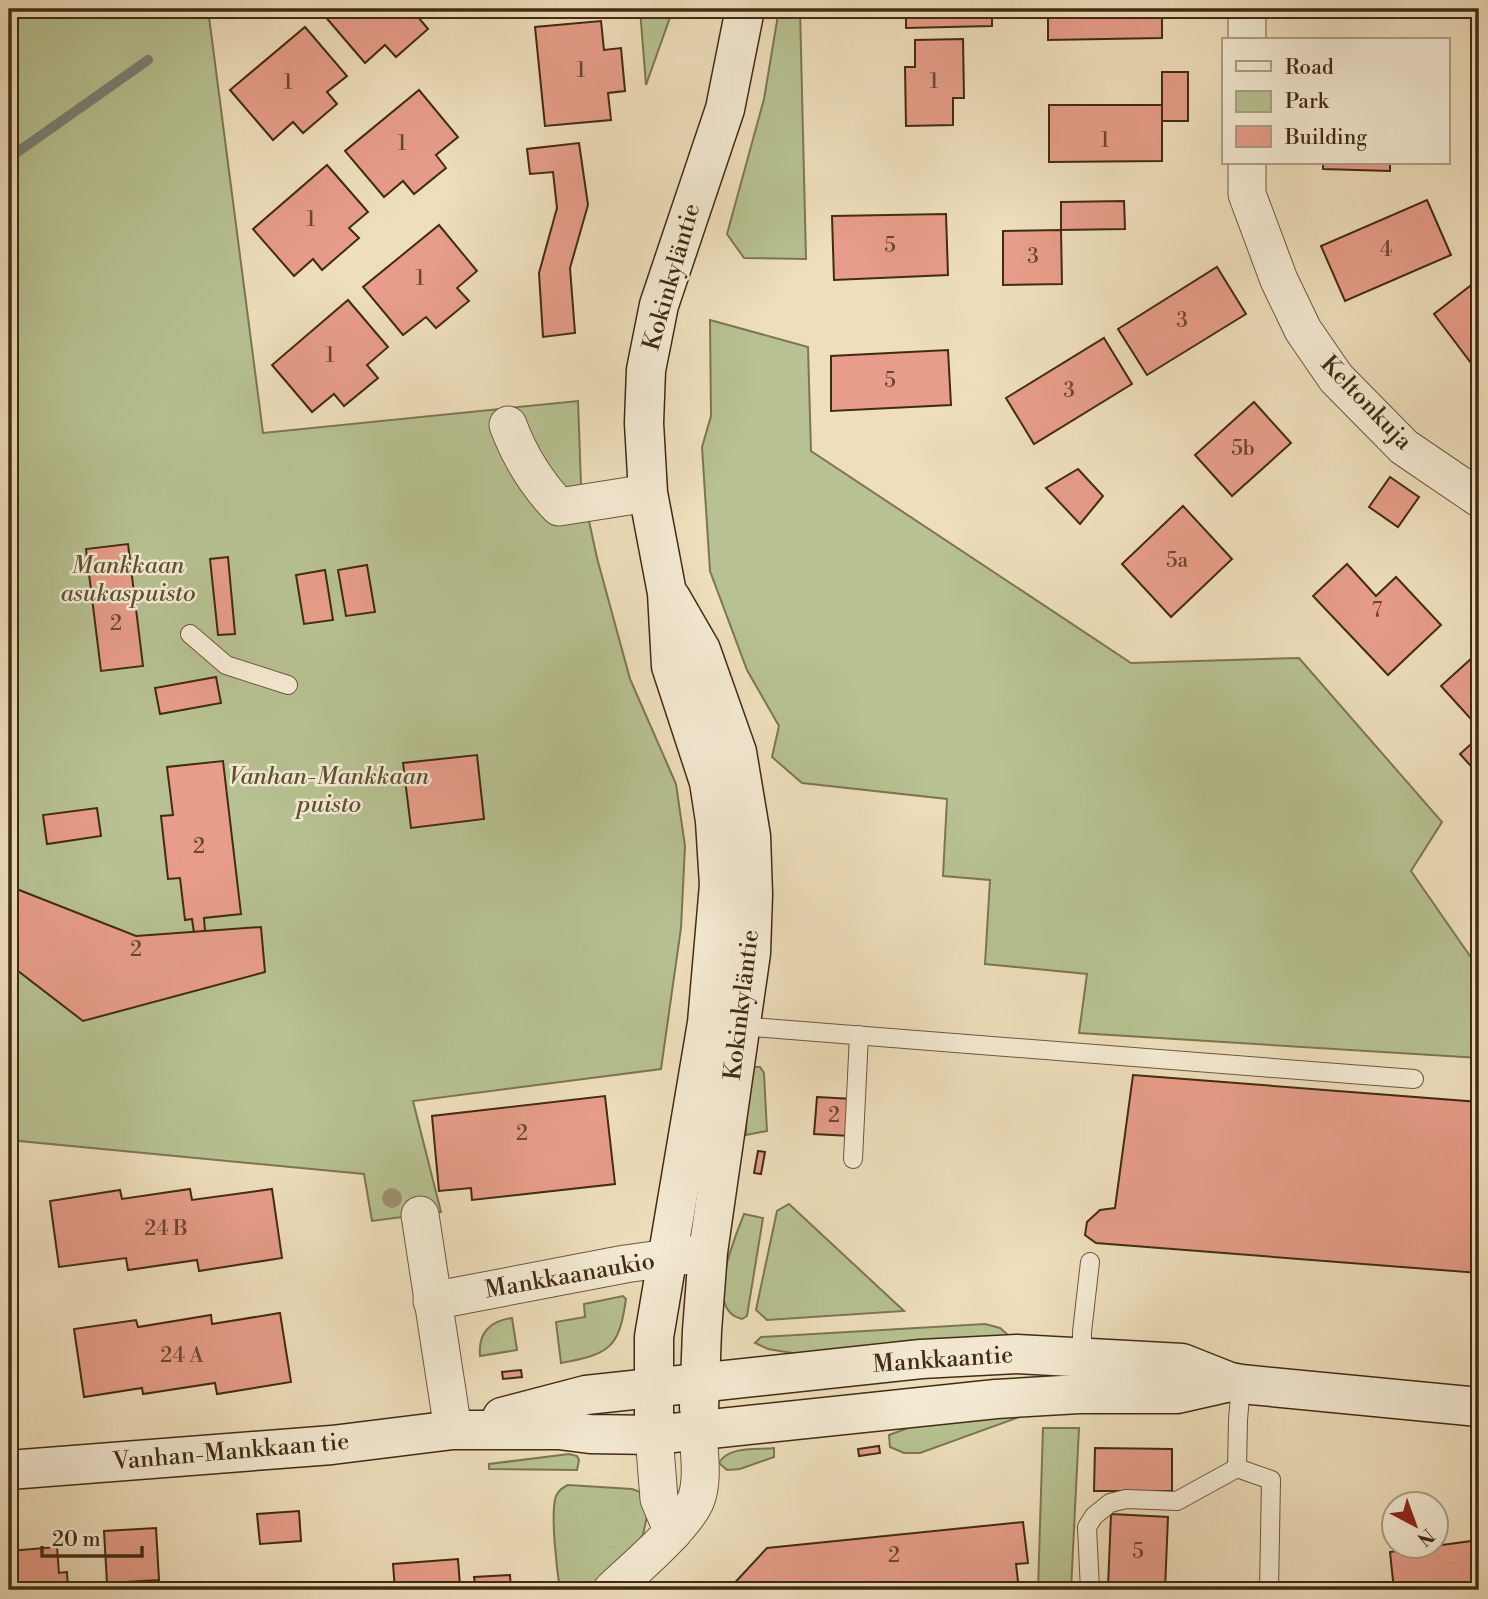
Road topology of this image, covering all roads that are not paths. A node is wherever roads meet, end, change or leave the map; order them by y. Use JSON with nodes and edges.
{"nodes":[{"id":1,"x":745,"y":9,"type":"edge"},
{"id":2,"x":1247,"y":9,"type":"edge"},
{"id":3,"x":1247,"y":38,"type":"edge"},
{"id":4,"x":1247,"y":164,"type":"edge"},
{"id":5,"x":508,"y":425,"type":"dead end"},
{"id":6,"x":648,"y":493,"type":"junction"},
{"id":7,"x":1479,"y":498,"type":"edge"},
{"id":8,"x":190,"y":634,"type":"dead end"},
{"id":9,"x":288,"y":685,"type":"dead end"},
{"id":10,"x":725,"y":1025,"type":"junction"},
{"id":11,"x":859,"y":1035,"type":"junction"},
{"id":12,"x":1414,"y":1079,"type":"dead end"},
{"id":13,"x":853,"y":1159,"type":"dead end"},
{"id":14,"x":420,"y":1215,"type":"dead end"},
{"id":15,"x":708,"y":1252,"type":"junction"},
{"id":16,"x":669,"y":1259,"type":"junction"},
{"id":17,"x":1090,"y":1262,"type":"dead end"},
{"id":18,"x":432,"y":1301,"type":"junction"},
{"id":19,"x":1083,"y":1356,"type":"junction"},
{"id":20,"x":700,"y":1383,"type":"junction"},
{"id":21,"x":1236,"y":1383,"type":"junction"},
{"id":22,"x":654,"y":1389,"type":"junction"},
{"id":23,"x":1079,"y":1394,"type":"junction"},
{"id":24,"x":1479,"y":1406,"type":"edge"},
{"id":25,"x":453,"y":1430,"type":"junction"},
{"id":26,"x":698,"y":1431,"type":"junction"},
{"id":27,"x":654,"y":1435,"type":"junction"},
{"id":28,"x":1237,"y":1468,"type":"junction"},
{"id":29,"x":9,"y":1470,"type":"edge"},
{"id":30,"x":673,"y":1532,"type":"junction"},
{"id":31,"x":612,"y":1590,"type":"edge"},
{"id":32,"x":1090,"y":1590,"type":"edge"},
{"id":33,"x":1269,"y":1590,"type":"edge"}],
"edges":[{"from":1,"to":6,"type":"main road","name":"Kokinkyläntie"},
{"from":2,"to":3,"type":"street"},
{"from":4,"to":7,"type":"street","name":"Keltonkuja"},
{"from":5,"to":6,"type":"street"},
{"from":6,"to":10,"type":"main road","name":"Kokinkyläntie"},
{"from":8,"to":9,"type":"lane"},
{"from":10,"to":11,"type":"lane"},
{"from":10,"to":15,"type":"main road","name":"Kokinkyläntie"},
{"from":10,"to":16,"type":"main road","name":"Kokinkyläntie"},
{"from":11,"to":12,"type":"lane"},
{"from":11,"to":13,"type":"lane"},
{"from":14,"to":18,"type":"street"},
{"from":15,"to":16,"type":"street","name":"Mankkaanaukio"},
{"from":15,"to":20,"type":"main road","name":"Kokinkyläntie"},
{"from":16,"to":18,"type":"street","name":"Mankkaanaukio"},
{"from":16,"to":22,"type":"main road","name":"Kokinkyläntie"},
{"from":17,"to":19,"type":"lane"},
{"from":18,"to":25,"type":"street"},
{"from":19,"to":20,"type":"main road","name":"Mankkaantie"},
{"from":19,"to":21,"type":"main road","name":"Mankkaantie"},
{"from":19,"to":23,"type":"lane"},
{"from":20,"to":22,"type":"main road","name":"Mankkaantie"},
{"from":20,"to":26,"type":"main road","name":"Kokinkyläntie"},
{"from":21,"to":23,"type":"main road","name":"Mankkaantie"},
{"from":21,"to":24,"type":"main road","name":"Mankkaantie"},
{"from":21,"to":28,"type":"lane"},
{"from":22,"to":25,"type":"main road","name":"Vanhan-Mankkaan tie"},
{"from":22,"to":27,"type":"main road","name":"Kokinkyläntie"},
{"from":23,"to":26,"type":"main road","name":"Mankkaantie"},
{"from":25,"to":27,"type":"main road","name":"Vanhan-Mankkaan tie"},
{"from":25,"to":29,"type":"main road","name":"Vanhan-Mankkaan tie"},
{"from":26,"to":27,"type":"main road","name":"Mankkaantie"},
{"from":26,"to":30,"type":"street"},
{"from":27,"to":30,"type":"street"},
{"from":28,"to":32,"type":"lane"},
{"from":28,"to":33,"type":"lane"},
{"from":30,"to":31,"type":"street"}]}
